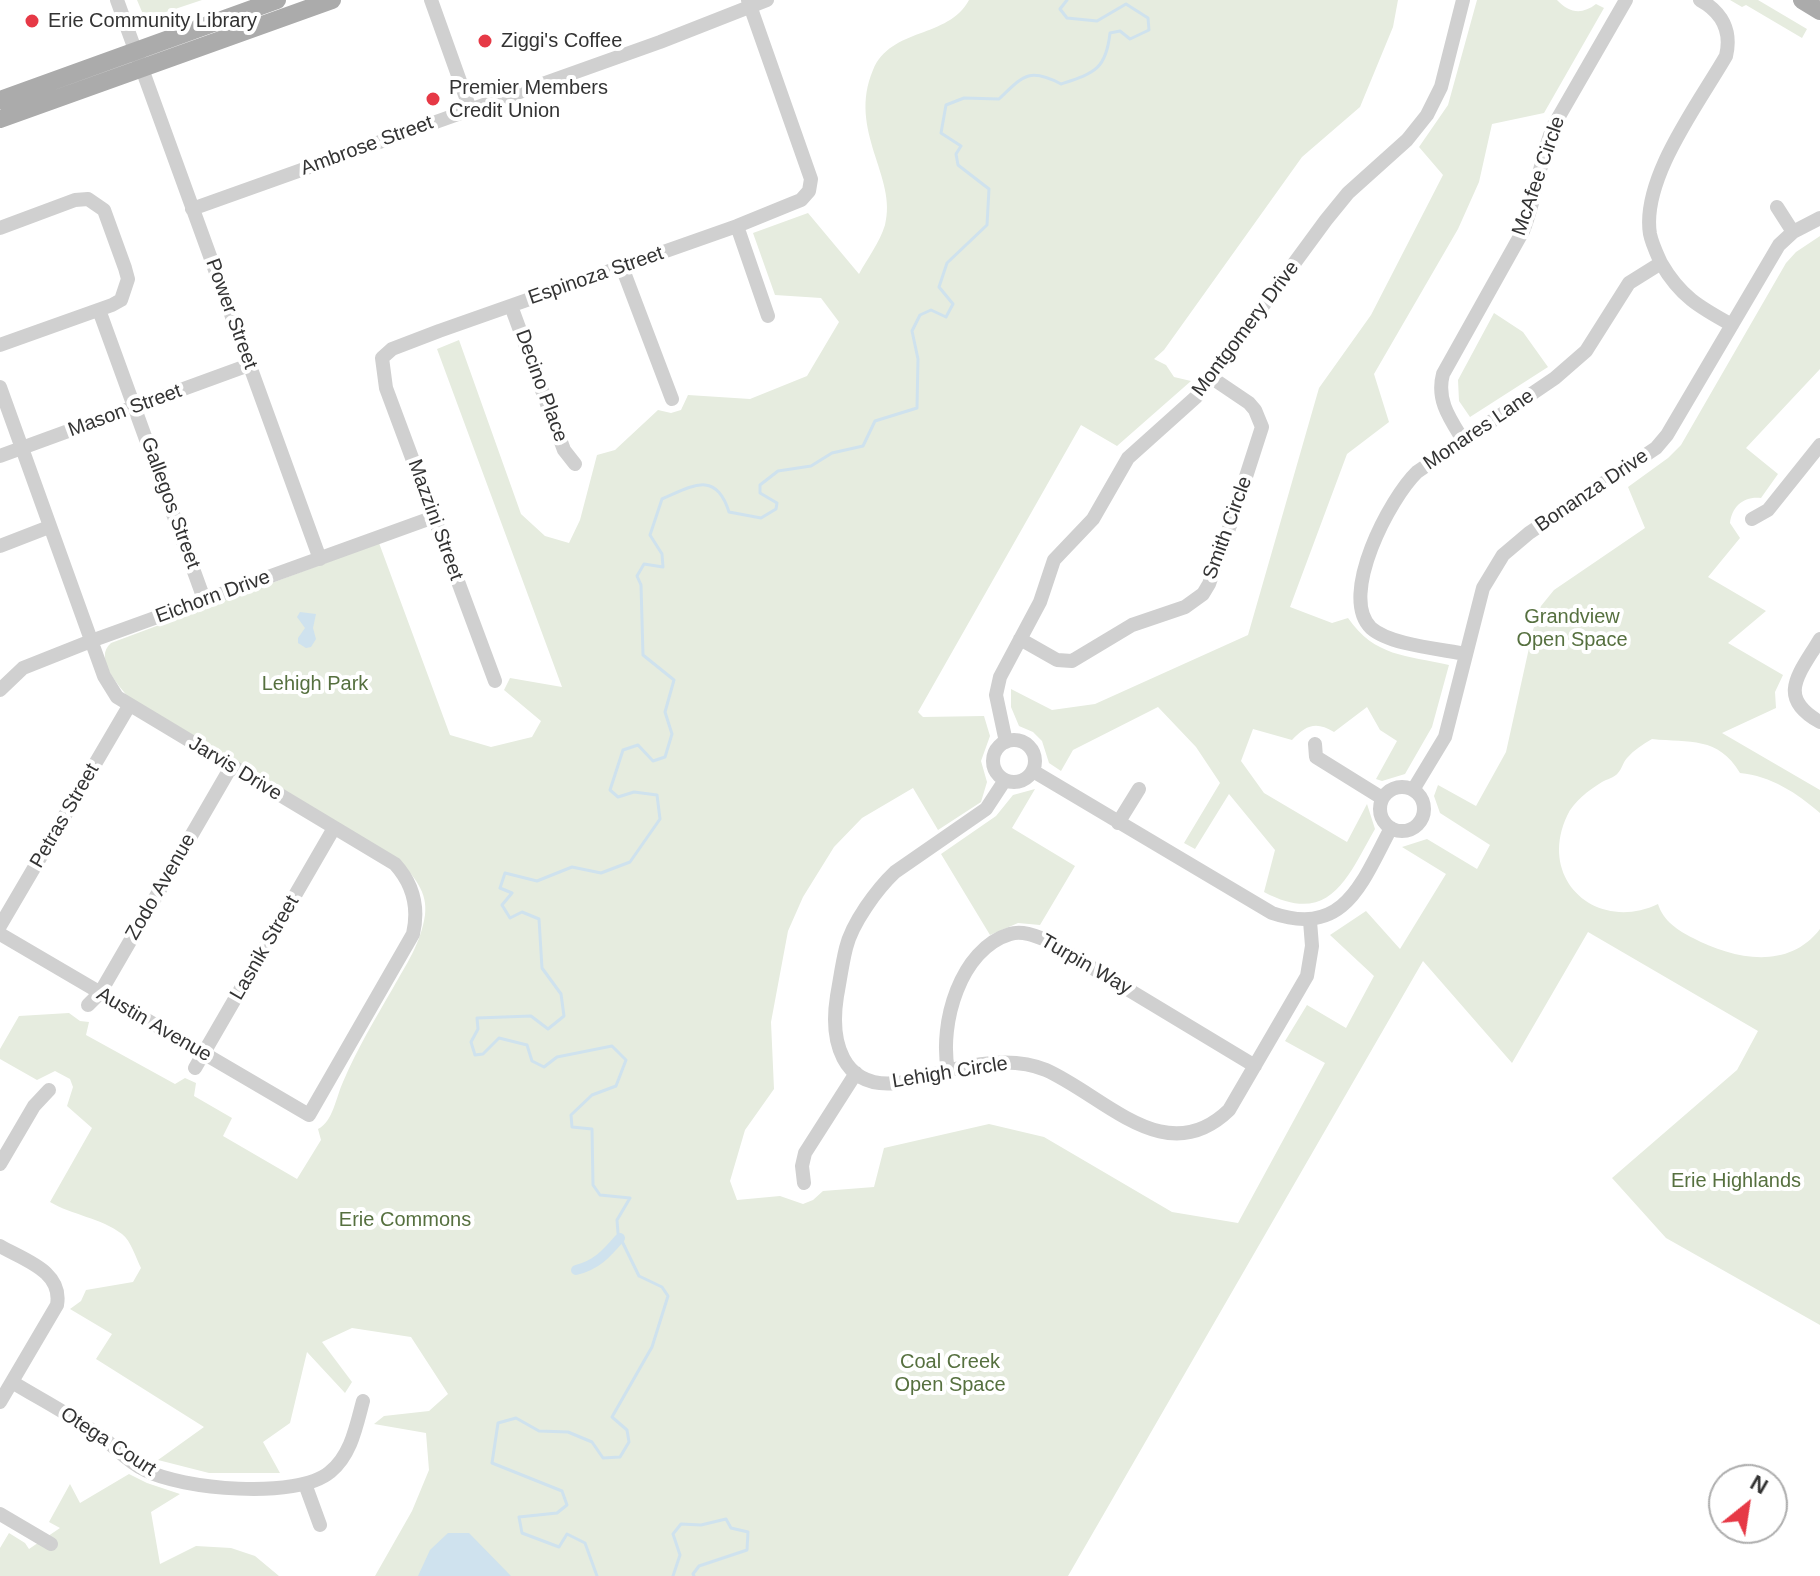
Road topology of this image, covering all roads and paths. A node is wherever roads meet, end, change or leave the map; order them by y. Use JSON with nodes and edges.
{"nodes":[{"id":1,"x":117,"y":0,"type":"edge"},
{"id":2,"x":277,"y":0,"type":"edge"},
{"id":3,"x":332,"y":0,"type":"edge"},
{"id":4,"x":431,"y":0,"type":"edge"},
{"id":5,"x":767,"y":0,"type":"edge"},
{"id":6,"x":1463,"y":0,"type":"edge"},
{"id":7,"x":1700,"y":0,"type":"edge"},
{"id":8,"x":1802,"y":0,"type":"edge"},
{"id":9,"x":1622,"y":1,"type":"edge"},
{"id":10,"x":749,"y":3,"type":"edge"},
{"id":11,"x":1820,"y":11,"type":"edge"},
{"id":12,"x":137,"y":60,"type":"junction"},
{"id":13,"x":0,"y":100,"type":"edge"},
{"id":14,"x":470,"y":109,"type":"junction"},
{"id":15,"x":0,"y":119,"type":"edge"},
{"id":16,"x":1777,"y":207,"type":"dead end"},
{"id":17,"x":192,"y":209,"type":"junction"},
{"id":18,"x":1820,"y":218,"type":"edge"},
{"id":19,"x":737,"y":226,"type":"junction"},
{"id":20,"x":0,"y":228,"type":"edge"},
{"id":21,"x":1793,"y":232,"type":"junction"},
{"id":22,"x":1661,"y":263,"type":"junction"},
{"id":23,"x":622,"y":267,"type":"junction"},
{"id":24,"x":511,"y":306,"type":"junction"},
{"id":25,"x":99,"y":310,"type":"junction"},
{"id":26,"x":768,"y":316,"type":"dead end"},
{"id":27,"x":1732,"y":325,"type":"junction"},
{"id":28,"x":0,"y":345,"type":"edge"},
{"id":29,"x":382,"y":358,"type":"joint"},
{"id":30,"x":249,"y":365,"type":"junction"},
{"id":31,"x":1212,"y":378,"type":"junction"},
{"id":32,"x":0,"y":387,"type":"edge"},
{"id":33,"x":672,"y":399,"type":"dead end"},
{"id":34,"x":136,"y":407,"type":"junction"},
{"id":35,"x":1463,"y":440,"type":"junction"},
{"id":36,"x":1820,"y":445,"type":"edge"},
{"id":37,"x":22,"y":448,"type":"junction"},
{"id":38,"x":0,"y":456,"type":"edge"},
{"id":39,"x":575,"y":464,"type":"dead end"},
{"id":40,"x":434,"y":517,"type":"junction"},
{"id":41,"x":1752,"y":519,"type":"dead end"},
{"id":42,"x":49,"y":527,"type":"junction"},
{"id":43,"x":0,"y":546,"type":"edge"},
{"id":44,"x":320,"y":559,"type":"junction"},
{"id":45,"x":204,"y":599,"type":"junction"},
{"id":46,"x":1020,"y":639,"type":"junction"},
{"id":47,"x":1820,"y":639,"type":"edge"},
{"id":48,"x":91,"y":641,"type":"junction"},
{"id":49,"x":1466,"y":654,"type":"junction"},
{"id":50,"x":495,"y":681,"type":"dead end"},
{"id":51,"x":0,"y":690,"type":"edge"},
{"id":52,"x":129,"y":706,"type":"junction"},
{"id":53,"x":1820,"y":722,"type":"edge"},
{"id":54,"x":1006,"y":742,"type":"junction"},
{"id":55,"x":1315,"y":744,"type":"dead end"},
{"id":56,"x":231,"y":767,"type":"junction"},
{"id":57,"x":1033,"y":771,"type":"junction"},
{"id":58,"x":1005,"y":780,"type":"junction"},
{"id":59,"x":1139,"y":789,"type":"dead end"},
{"id":60,"x":1413,"y":790,"type":"junction"},
{"id":61,"x":1382,"y":798,"type":"junction"},
{"id":62,"x":1121,"y":825,"type":"junction"},
{"id":63,"x":334,"y":828,"type":"junction"},
{"id":64,"x":1391,"y":828,"type":"junction"},
{"id":65,"x":1310,"y":921,"type":"junction"},
{"id":66,"x":0,"y":926,"type":"edge"},
{"id":67,"x":0,"y":934,"type":"edge"},
{"id":68,"x":100,"y":993,"type":"junction"},
{"id":69,"x":88,"y":1005,"type":"dead end"},
{"id":70,"x":203,"y":1053,"type":"junction"},
{"id":71,"x":1255,"y":1066,"type":"junction"},
{"id":72,"x":195,"y":1068,"type":"dead end"},
{"id":73,"x":948,"y":1070,"type":"junction"},
{"id":74,"x":856,"y":1073,"type":"junction"},
{"id":75,"x":49,"y":1090,"type":"dead end"},
{"id":76,"x":309,"y":1115,"type":"joint"},
{"id":77,"x":0,"y":1164,"type":"edge"},
{"id":78,"x":804,"y":1183,"type":"dead end"},
{"id":79,"x":0,"y":1246,"type":"edge"},
{"id":80,"x":12,"y":1382,"type":"junction"},
{"id":81,"x":363,"y":1401,"type":"dead end"},
{"id":82,"x":0,"y":1402,"type":"edge"},
{"id":83,"x":305,"y":1484,"type":"junction"},
{"id":84,"x":0,"y":1514,"type":"edge"},
{"id":85,"x":320,"y":1525,"type":"dead end"},
{"id":86,"x":51,"y":1544,"type":"dead end"}],
"edges":[{"from":1,"to":12,"type":"street","name":"Power Street"},
{"from":2,"to":12,"type":"main road"},
{"from":3,"to":12,"type":"main road"},
{"from":4,"to":14,"type":"street"},
{"from":5,"to":10,"type":"street","name":"Ambrose Street"},
{"from":6,"to":31,"type":"street","name":"Montgomery Drive"},
{"from":7,"to":22,"type":"street"},
{"from":8,"to":11,"type":"main road"},
{"from":9,"to":35,"type":"street","name":"McAfee Circle"},
{"from":10,"to":14,"type":"street","name":"Ambrose Street"},
{"from":10,"to":19,"type":"street","name":"Espinoza Street"},
{"from":12,"to":13,"type":"main road"},
{"from":12,"to":15,"type":"main road"},
{"from":12,"to":17,"type":"street","name":"Power Street"},
{"from":14,"to":17,"type":"street","name":"Ambrose Street"},
{"from":16,"to":21,"type":"street"},
{"from":17,"to":30,"type":"street","name":"Power Street"},
{"from":18,"to":21,"type":"street","name":"Bonanza Drive"},
{"from":19,"to":23,"type":"street","name":"Espinoza Street"},
{"from":19,"to":26,"type":"street"},
{"from":20,"to":25,"type":"street"},
{"from":21,"to":27,"type":"street","name":"Bonanza Drive"},
{"from":22,"to":27,"type":"street"},
{"from":22,"to":35,"type":"street","name":"Monares Lane"},
{"from":23,"to":24,"type":"street","name":"Espinoza Street"},
{"from":23,"to":33,"type":"street"},
{"from":24,"to":29,"type":"street","name":"Espinoza Street"},
{"from":24,"to":39,"type":"street","name":"Decino Place"},
{"from":25,"to":28,"type":"street"},
{"from":25,"to":34,"type":"street","name":"Gallegos Street"},
{"from":27,"to":49,"type":"street","name":"Bonanza Drive"},
{"from":29,"to":40,"type":"street","name":"Mazzini Street"},
{"from":30,"to":34,"type":"street","name":"Mason Street"},
{"from":30,"to":44,"type":"street","name":"Power Street"},
{"from":31,"to":46,"type":"street","name":"Montgomery Drive"},
{"from":31,"to":46,"type":"street","name":"Smith Circle"},
{"from":32,"to":37,"type":"street","name":"Jarvis Drive"},
{"from":34,"to":37,"type":"street","name":"Mason Street"},
{"from":34,"to":45,"type":"street","name":"Gallegos Street"},
{"from":35,"to":49,"type":"street","name":"Monares Lane"},
{"from":36,"to":41,"type":"street"},
{"from":37,"to":38,"type":"street","name":"Mason Street"},
{"from":37,"to":42,"type":"street","name":"Jarvis Drive"},
{"from":40,"to":44,"type":"street","name":"Eichorn Drive"},
{"from":40,"to":50,"type":"street","name":"Mazzini Street"},
{"from":42,"to":43,"type":"street"},
{"from":42,"to":48,"type":"street","name":"Jarvis Drive"},
{"from":44,"to":45,"type":"street","name":"Eichorn Drive"},
{"from":45,"to":48,"type":"street","name":"Eichorn Drive"},
{"from":46,"to":54,"type":"street","name":"Montgomery Drive"},
{"from":47,"to":53,"type":"street"},
{"from":48,"to":51,"type":"street","name":"Eichorn Drive"},
{"from":48,"to":52,"type":"street","name":"Jarvis Drive"},
{"from":49,"to":60,"type":"street","name":"Bonanza Drive"},
{"from":52,"to":56,"type":"street","name":"Jarvis Drive"},
{"from":52,"to":66,"type":"street","name":"Petras Street"},
{"from":54,"to":57,"type":"street"},
{"from":54,"to":58,"type":"street"},
{"from":55,"to":61,"type":"street"},
{"from":56,"to":63,"type":"street","name":"Jarvis Drive"},
{"from":56,"to":68,"type":"street","name":"Zodo Avenue"},
{"from":57,"to":58,"type":"street"},
{"from":57,"to":62,"type":"street"},
{"from":58,"to":74,"type":"street"},
{"from":59,"to":62,"type":"street"},
{"from":60,"to":61,"type":"street"},
{"from":60,"to":64,"type":"street"},
{"from":61,"to":64,"type":"street"},
{"from":62,"to":65,"type":"street"},
{"from":63,"to":70,"type":"street","name":"Lasnik Street"},
{"from":63,"to":76,"type":"street","name":"Jarvis Drive"},
{"from":64,"to":65,"type":"street"},
{"from":65,"to":71,"type":"street","name":"Lehigh Circle"},
{"from":67,"to":68,"type":"street","name":"Austin Avenue"},
{"from":68,"to":69,"type":"street","name":"Zodo Avenue"},
{"from":68,"to":70,"type":"street","name":"Austin Avenue"},
{"from":70,"to":72,"type":"street","name":"Lasnik Street"},
{"from":70,"to":76,"type":"street","name":"Austin Avenue"},
{"from":71,"to":73,"type":"street","name":"Lehigh Circle"},
{"from":71,"to":73,"type":"street","name":"Turpin Way"},
{"from":73,"to":74,"type":"street","name":"Lehigh Circle"},
{"from":74,"to":78,"type":"street"},
{"from":75,"to":77,"type":"street"},
{"from":79,"to":80,"type":"street"},
{"from":80,"to":82,"type":"street"},
{"from":80,"to":83,"type":"street","name":"Otega Court"},
{"from":81,"to":83,"type":"street","name":"Otega Court"},
{"from":83,"to":85,"type":"street"},
{"from":84,"to":86,"type":"street"}]}
